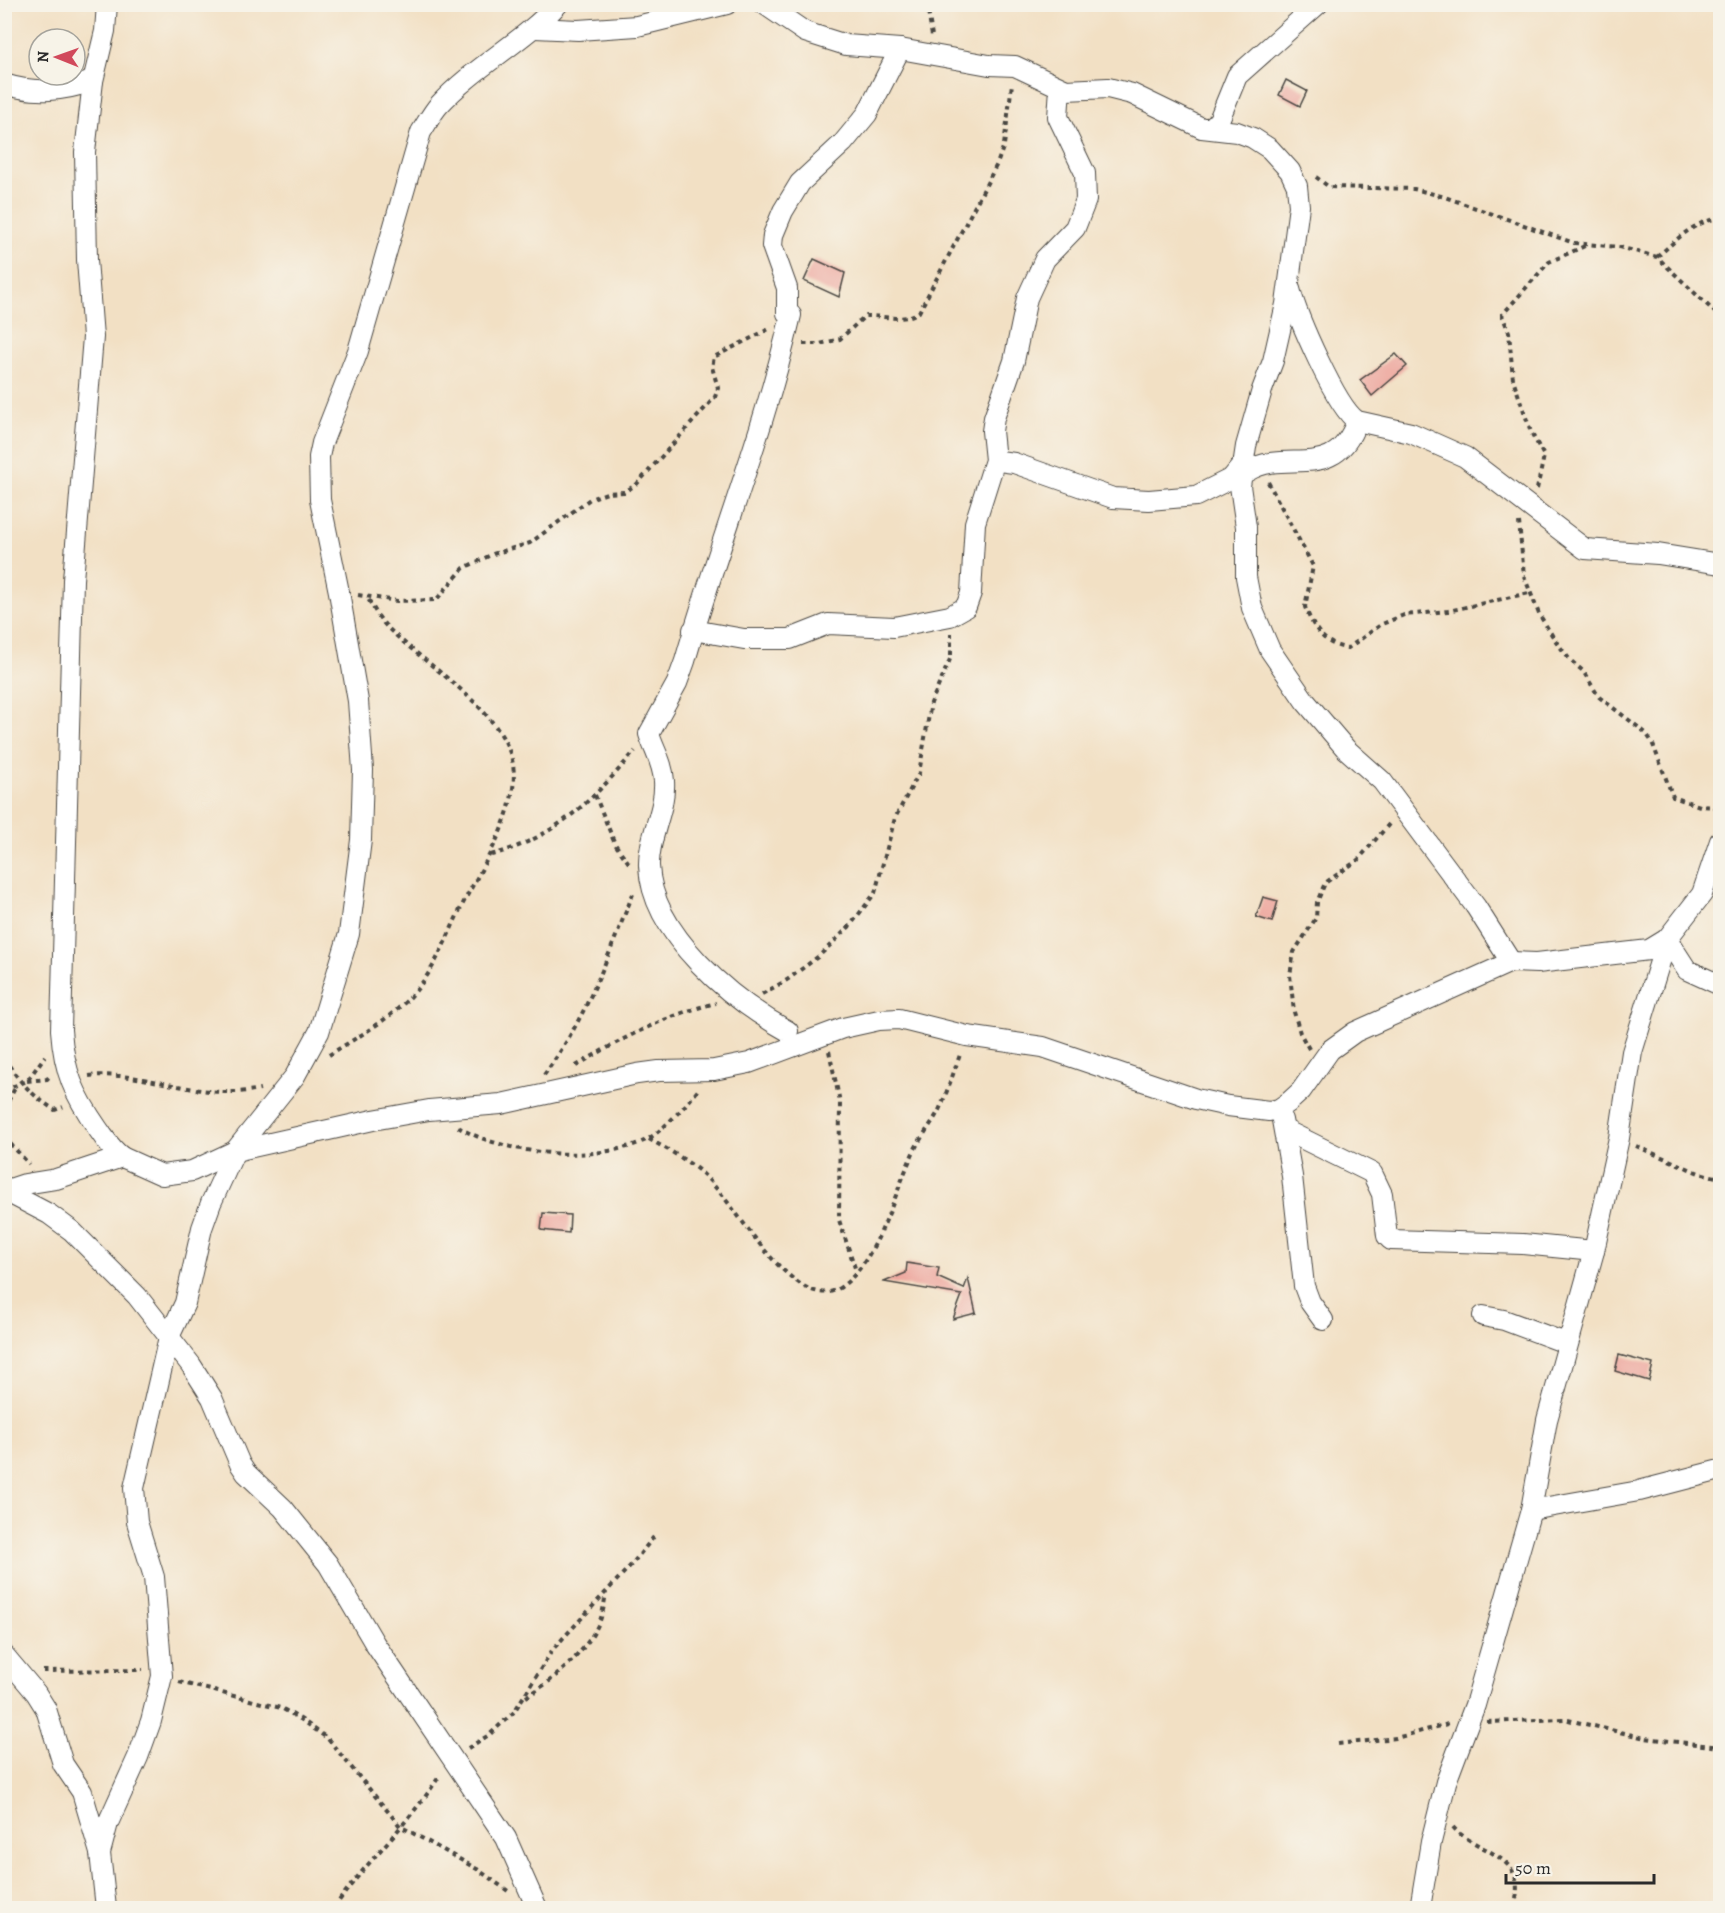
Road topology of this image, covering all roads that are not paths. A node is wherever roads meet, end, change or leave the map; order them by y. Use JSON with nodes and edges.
{"nodes":[{"id":1,"x":107,"y":4,"type":"edge"},
{"id":2,"x":558,"y":4,"type":"edge"},
{"id":3,"x":727,"y":4,"type":"edge"},
{"id":4,"x":764,"y":4,"type":"edge"},
{"id":5,"x":1318,"y":4,"type":"edge"},
{"id":6,"x":536,"y":28,"type":"junction"},
{"id":7,"x":900,"y":49,"type":"junction"},
{"id":8,"x":93,"y":81,"type":"junction"},
{"id":9,"x":4,"y":84,"type":"edge"},
{"id":10,"x":1060,"y":88,"type":"junction"},
{"id":11,"x":1202,"y":129,"type":"junction"},
{"id":12,"x":1289,"y":285,"type":"junction"},
{"id":13,"x":1357,"y":422,"type":"junction"},
{"id":14,"x":995,"y":457,"type":"junction"},
{"id":15,"x":1253,"y":464,"type":"junction"},
{"id":16,"x":1720,"y":564,"type":"edge"},
{"id":17,"x":693,"y":630,"type":"junction"},
{"id":18,"x":1720,"y":841,"type":"edge"},
{"id":19,"x":1667,"y":939,"type":"junction"},
{"id":20,"x":1511,"y":962,"type":"junction"},
{"id":21,"x":1720,"y":984,"type":"edge"},
{"id":22,"x":788,"y":1031,"type":"dead end"},
{"id":23,"x":1279,"y":1109,"type":"junction"},
{"id":24,"x":1285,"y":1130,"type":"junction"},
{"id":25,"x":235,"y":1151,"type":"junction"},
{"id":26,"x":122,"y":1157,"type":"junction"},
{"id":27,"x":5,"y":1191,"type":"edge"},
{"id":28,"x":1594,"y":1251,"type":"junction"},
{"id":29,"x":1483,"y":1316,"type":"dead end"},
{"id":30,"x":1323,"y":1320,"type":"dead end"},
{"id":31,"x":1570,"y":1335,"type":"junction"},
{"id":32,"x":169,"y":1337,"type":"junction"},
{"id":33,"x":1720,"y":1470,"type":"edge"},
{"id":34,"x":1531,"y":1510,"type":"junction"},
{"id":35,"x":10,"y":1662,"type":"edge"},
{"id":36,"x":100,"y":1853,"type":"junction"},
{"id":37,"x":535,"y":1904,"type":"edge"},
{"id":38,"x":106,"y":1908,"type":"edge"},
{"id":39,"x":1420,"y":1908,"type":"edge"}],
"edges":[{"from":1,"to":8,"type":"street"},
{"from":2,"to":6,"type":"street"},
{"from":3,"to":6,"type":"street"},
{"from":4,"to":7,"type":"street"},
{"from":5,"to":11,"type":"street"},
{"from":6,"to":25,"type":"street"},
{"from":7,"to":10,"type":"street"},
{"from":7,"to":17,"type":"street"},
{"from":8,"to":9,"type":"street"},
{"from":8,"to":26,"type":"street"},
{"from":10,"to":11,"type":"street"},
{"from":10,"to":14,"type":"street"},
{"from":11,"to":12,"type":"street"},
{"from":12,"to":13,"type":"street"},
{"from":12,"to":15,"type":"street"},
{"from":13,"to":15,"type":"street"},
{"from":13,"to":16,"type":"street"},
{"from":14,"to":15,"type":"street"},
{"from":14,"to":17,"type":"street"},
{"from":15,"to":20,"type":"street"},
{"from":17,"to":22,"type":"street"},
{"from":18,"to":19,"type":"street"},
{"from":19,"to":20,"type":"street"},
{"from":19,"to":21,"type":"street"},
{"from":19,"to":28,"type":"street"},
{"from":20,"to":23,"type":"street"},
{"from":23,"to":24,"type":"street"},
{"from":23,"to":25,"type":"street"},
{"from":24,"to":28,"type":"street"},
{"from":24,"to":30,"type":"street"},
{"from":25,"to":26,"type":"street"},
{"from":25,"to":32,"type":"street"},
{"from":26,"to":27,"type":"street"},
{"from":27,"to":32,"type":"street"},
{"from":28,"to":31,"type":"street"},
{"from":29,"to":31,"type":"street"},
{"from":31,"to":34,"type":"street"},
{"from":32,"to":36,"type":"street"},
{"from":32,"to":37,"type":"street"},
{"from":33,"to":34,"type":"street"},
{"from":34,"to":39,"type":"street"},
{"from":35,"to":36,"type":"street"},
{"from":36,"to":38,"type":"street"}]}
